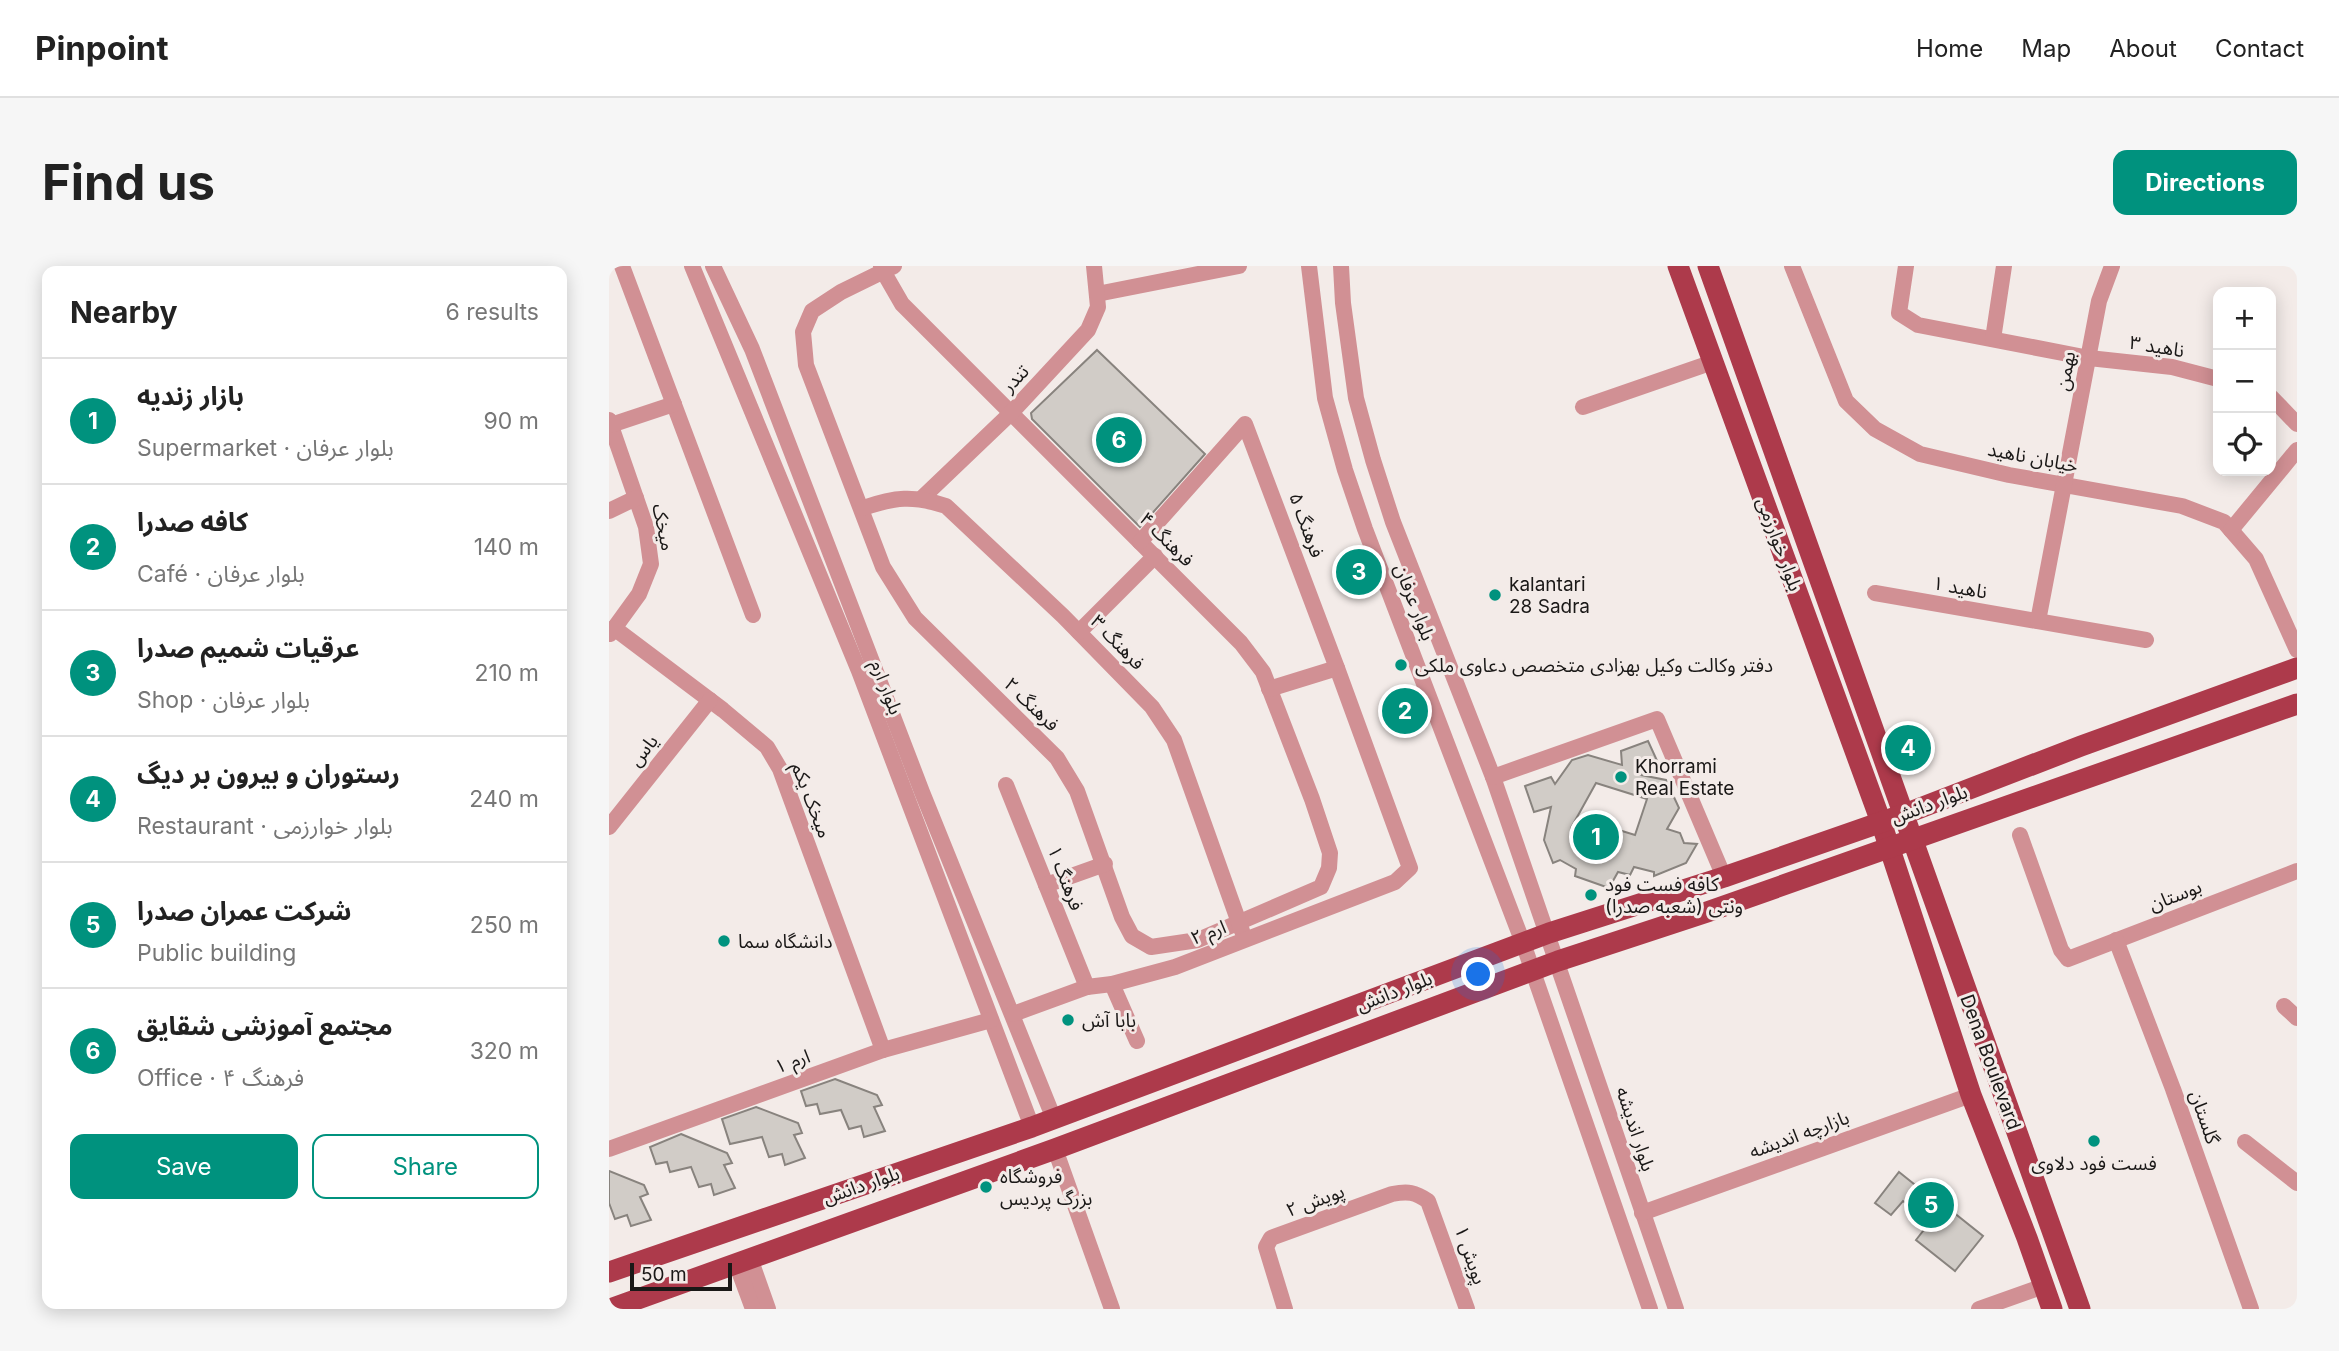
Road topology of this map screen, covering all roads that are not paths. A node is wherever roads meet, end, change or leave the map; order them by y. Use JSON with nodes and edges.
{"nodes":[{"id":1,"x":622,"y":266,"type":"edge"},
{"id":2,"x":692,"y":266,"type":"edge"},
{"id":3,"x":713,"y":266,"type":"edge"},
{"id":4,"x":1094,"y":266,"type":"edge"},
{"id":5,"x":1238,"y":266,"type":"edge"},
{"id":6,"x":1309,"y":266,"type":"edge"},
{"id":7,"x":1341,"y":266,"type":"edge"},
{"id":8,"x":1678,"y":266,"type":"edge"},
{"id":9,"x":1708,"y":266,"type":"edge"},
{"id":10,"x":1792,"y":266,"type":"edge"},
{"id":11,"x":1906,"y":266,"type":"edge"},
{"id":12,"x":2004,"y":266,"type":"edge"},
{"id":13,"x":2112,"y":266,"type":"edge"},
{"id":14,"x":886,"y":268,"type":"edge"},
{"id":15,"x":1097,"y":294,"type":"junction"},
{"id":16,"x":1993,"y":339,"type":"junction"},
{"id":17,"x":2089,"y":358,"type":"junction"},
{"id":18,"x":1713,"y":362,"type":"junction"},
{"id":19,"x":2213,"y":378,"type":"edge"},
{"id":20,"x":2276,"y":402,"type":"edge"},
{"id":21,"x":674,"y":404,"type":"junction"},
{"id":22,"x":1583,"y":407,"type":"dead end"},
{"id":23,"x":1010,"y":413,"type":"junction"},
{"id":24,"x":610,"y":423,"type":"edge"},
{"id":25,"x":2297,"y":424,"type":"edge"},
{"id":26,"x":2297,"y":450,"type":"edge"},
{"id":27,"x":2066,"y":485,"type":"junction"},
{"id":28,"x":636,"y":498,"type":"junction"},
{"id":29,"x":922,"y":498,"type":"junction"},
{"id":30,"x":863,"y":508,"type":"junction"},
{"id":31,"x":609,"y":511,"type":"edge"},
{"id":32,"x":2231,"y":530,"type":"junction"},
{"id":33,"x":824,"y":534,"type":"junction"},
{"id":34,"x":1140,"y":542,"type":"junction"},
{"id":35,"x":806,"y":543,"type":"junction"},
{"id":36,"x":1155,"y":556,"type":"junction"},
{"id":37,"x":1875,"y":593,"type":"dead end"},
{"id":38,"x":753,"y":615,"type":"dead end"},
{"id":39,"x":2038,"y":621,"type":"junction"},
{"id":40,"x":612,"y":632,"type":"edge"},
{"id":41,"x":1079,"y":632,"type":"junction"},
{"id":42,"x":2147,"y":640,"type":"dead end"},
{"id":43,"x":2297,"y":650,"type":"edge"},
{"id":44,"x":1338,"y":668,"type":"junction"},
{"id":45,"x":2297,"y":668,"type":"edge"},
{"id":46,"x":1269,"y":689,"type":"junction"},
{"id":47,"x":710,"y":700,"type":"junction"},
{"id":48,"x":2297,"y":704,"type":"edge"},
{"id":49,"x":1493,"y":778,"type":"junction"},
{"id":50,"x":1006,"y":785,"type":"dead end"},
{"id":51,"x":1902,"y":815,"type":"junction"},
{"id":52,"x":1881,"y":822,"type":"junction"},
{"id":53,"x":609,"y":827,"type":"edge"},
{"id":54,"x":2020,"y":835,"type":"dead end"},
{"id":55,"x":1912,"y":840,"type":"junction"},
{"id":56,"x":1890,"y":847,"type":"junction"},
{"id":57,"x":1105,"y":864,"type":"junction"},
{"id":58,"x":1410,"y":868,"type":"joint"},
{"id":59,"x":2297,"y":871,"type":"edge"},
{"id":60,"x":1724,"y":877,"type":"junction"},
{"id":61,"x":1046,"y":885,"type":"junction"},
{"id":62,"x":1321,"y":887,"type":"joint"},
{"id":63,"x":1240,"y":923,"type":"junction"},
{"id":64,"x":1549,"y":933,"type":"junction"},
{"id":65,"x":1245,"y":940,"type":"junction"},
{"id":66,"x":2116,"y":940,"type":"junction"},
{"id":67,"x":1523,"y":943,"type":"junction"},
{"id":68,"x":1558,"y":961,"type":"junction"},
{"id":69,"x":1533,"y":971,"type":"junction"},
{"id":70,"x":1112,"y":984,"type":"junction"},
{"id":71,"x":1087,"y":987,"type":"junction"},
{"id":72,"x":2284,"y":1006,"type":"dead end"},
{"id":73,"x":1013,"y":1014,"type":"junction"},
{"id":74,"x":2297,"y":1018,"type":"edge"},
{"id":75,"x":991,"y":1020,"type":"junction"},
{"id":76,"x":1137,"y":1041,"type":"dead end"},
{"id":77,"x":883,"y":1050,"type":"junction"},
{"id":78,"x":1040,"y":1084,"type":"junction"},
{"id":79,"x":1018,"y":1089,"type":"junction"},
{"id":80,"x":1971,"y":1095,"type":"junction"},
{"id":81,"x":1054,"y":1119,"type":"junction"},
{"id":82,"x":1032,"y":1127,"type":"junction"},
{"id":83,"x":2245,"y":1142,"type":"dead end"},
{"id":84,"x":609,"y":1149,"type":"edge"},
{"id":85,"x":1055,"y":1149,"type":"junction"},
{"id":86,"x":2297,"y":1183,"type":"edge"},
{"id":87,"x":1641,"y":1213,"type":"junction"},
{"id":88,"x":1434,"y":1216,"type":"joint"},
{"id":89,"x":743,"y":1261,"type":"junction"},
{"id":90,"x":609,"y":1272,"type":"edge"},
{"id":91,"x":2044,"y":1286,"type":"junction"},
{"id":92,"x":610,"y":1309,"type":"edge"},
{"id":93,"x":753,"y":1309,"type":"edge"},
{"id":94,"x":768,"y":1309,"type":"edge"},
{"id":95,"x":1112,"y":1309,"type":"edge"},
{"id":96,"x":1285,"y":1309,"type":"edge"},
{"id":97,"x":1467,"y":1309,"type":"edge"},
{"id":98,"x":1650,"y":1309,"type":"edge"},
{"id":99,"x":1677,"y":1309,"type":"edge"},
{"id":100,"x":1979,"y":1309,"type":"edge"},
{"id":101,"x":2052,"y":1309,"type":"edge"},
{"id":102,"x":2080,"y":1309,"type":"edge"},
{"id":103,"x":2251,"y":1309,"type":"edge"}],
"edges":[{"from":1,"to":21,"type":"street"},
{"from":2,"to":35,"type":"street","name":"بلوار ارم"},
{"from":3,"to":33,"type":"street","name":"بلوار ارم"},
{"from":4,"to":15,"type":"street","name":"تندر"},
{"from":5,"to":15,"type":"street"},
{"from":6,"to":67,"type":"street","name":"بلوار عرفان"},
{"from":7,"to":49,"type":"street","name":"بلوار عرفان"},
{"from":8,"to":18,"type":"main road","name":"بلوار خوارزمی"},
{"from":9,"to":51,"type":"main road","name":"بلوار خوارزمی"},
{"from":10,"to":27,"type":"street","name":"خیابان ناهید"},
{"from":11,"to":16,"type":"street","name":"ناهید ۳"},
{"from":12,"to":16,"type":"street"},
{"from":13,"to":17,"type":"street","name":"بهمن"},
{"from":14,"to":23,"type":"street","name":"فرهنگ ۴"},
{"from":14,"to":30,"type":"street","name":"فرهنگ ۲"},
{"from":15,"to":23,"type":"street","name":"تندر"},
{"from":16,"to":17,"type":"street","name":"ناهید ۳"},
{"from":17,"to":19,"type":"street","name":"ناهید ۳"},
{"from":17,"to":27,"type":"street","name":"بهمن"},
{"from":18,"to":22,"type":"street"},
{"from":18,"to":52,"type":"main road","name":"بلوار خوارزمی"},
{"from":20,"to":25,"type":"street"},
{"from":21,"to":24,"type":"street"},
{"from":21,"to":38,"type":"street"},
{"from":23,"to":29,"type":"street","name":"تندر"},
{"from":23,"to":34,"type":"street","name":"فرهنگ ۴"},
{"from":24,"to":28,"type":"street","name":"میخک"},
{"from":26,"to":32,"type":"street"},
{"from":27,"to":32,"type":"street","name":"خیابان ناهید"},
{"from":27,"to":39,"type":"street"},
{"from":28,"to":31,"type":"street"},
{"from":28,"to":40,"type":"street","name":"میخک"},
{"from":29,"to":30,"type":"street","name":"فرهنگ ۳"},
{"from":29,"to":41,"type":"street","name":"فرهنگ ۳"},
{"from":30,"to":57,"type":"street","name":"فرهنگ ۲"},
{"from":32,"to":43,"type":"street","name":"خیابان ناهید"},
{"from":33,"to":35,"type":"street"},
{"from":33,"to":73,"type":"street","name":"بلوار ارم"},
{"from":34,"to":36,"type":"street","name":"فرهنگ ۴"},
{"from":34,"to":44,"type":"street","name":"فرهنگ ۵"},
{"from":35,"to":75,"type":"street","name":"بلوار ارم"},
{"from":36,"to":41,"type":"street"},
{"from":36,"to":46,"type":"street","name":"فرهنگ ۴"},
{"from":37,"to":39,"type":"street","name":"ناهید ۱"},
{"from":39,"to":42,"type":"street","name":"ناهید ۱"},
{"from":40,"to":47,"type":"street","name":"میخک یکم"},
{"from":41,"to":63,"type":"street","name":"فرهنگ ۳"},
{"from":44,"to":46,"type":"street"},
{"from":44,"to":58,"type":"street","name":"فرهنگ ۵"},
{"from":45,"to":51,"type":"main road","name":"بلوار دانش"},
{"from":46,"to":62,"type":"street","name":"فرهنگ ۴"},
{"from":47,"to":53,"type":"street","name":"یاس"},
{"from":47,"to":77,"type":"street","name":"میخک یکم"},
{"from":48,"to":55,"type":"main road","name":"بلوار دانش"},
{"from":49,"to":60,"type":"street"},
{"from":49,"to":64,"type":"street","name":"بلوار عرفان"},
{"from":50,"to":61,"type":"street","name":"فرهنگ ۱"},
{"from":51,"to":52,"type":"main road","name":"بلوار دانش"},
{"from":51,"to":55,"type":"main road","name":"Dena Boulevard"},
{"from":52,"to":56,"type":"main road","name":"Dena Boulevard"},
{"from":52,"to":60,"type":"main road","name":"بلوار دانش"},
{"from":54,"to":66,"type":"street","name":"بوستان"},
{"from":55,"to":56,"type":"main road","name":"بلوار دانش"},
{"from":55,"to":102,"type":"main road","name":"Dena Boulevard"},
{"from":56,"to":68,"type":"main road","name":"بلوار دانش"},
{"from":56,"to":80,"type":"main road","name":"Dena Boulevard"},
{"from":57,"to":61,"type":"street"},
{"from":57,"to":63,"type":"street","name":"فرهنگ ۲"},
{"from":58,"to":65,"type":"street","name":"ارم ۲"},
{"from":59,"to":66,"type":"street","name":"بوستان"},
{"from":60,"to":64,"type":"main road","name":"بلوار دانش"},
{"from":61,"to":71,"type":"street","name":"فرهنگ ۱"},
{"from":62,"to":63,"type":"street","name":"فرهنگ ۲"},
{"from":63,"to":65,"type":"street","name":"فرهنگ ۳"},
{"from":64,"to":67,"type":"main road","name":"بلوار دانش"},
{"from":64,"to":68,"type":"street","name":"بلوار اندیشه"},
{"from":65,"to":70,"type":"street","name":"ارم ۲"},
{"from":66,"to":103,"type":"street","name":"گلستان"},
{"from":67,"to":69,"type":"street","name":"بلوار عرفان"},
{"from":67,"to":81,"type":"main road","name":"بلوار دانش"},
{"from":68,"to":69,"type":"main road","name":"بلوار دانش"},
{"from":68,"to":87,"type":"street","name":"بلوار اندیشه"},
{"from":69,"to":85,"type":"main road","name":"بلوار دانش"},
{"from":69,"to":98,"type":"street"},
{"from":70,"to":71,"type":"street","name":"ارم ۲"},
{"from":70,"to":76,"type":"street"},
{"from":71,"to":73,"type":"street","name":"ارم ۲"},
{"from":72,"to":74,"type":"street"},
{"from":73,"to":78,"type":"street","name":"بلوار ارم"},
{"from":75,"to":77,"type":"street","name":"ارم ۱"},
{"from":75,"to":79,"type":"street","name":"بلوار ارم"},
{"from":77,"to":84,"type":"street","name":"ارم ۱"},
{"from":78,"to":79,"type":"street"},
{"from":78,"to":81,"type":"street","name":"بلوار ارم"},
{"from":79,"to":82,"type":"street","name":"بلوار ارم"},
{"from":80,"to":87,"type":"street","name":"بازارچه اندیشه"},
{"from":80,"to":91,"type":"main road","name":"Dena Boulevard"},
{"from":81,"to":82,"type":"main road","name":"بلوار دانش"},
{"from":82,"to":90,"type":"main road","name":"بلوار دانش"},
{"from":83,"to":86,"type":"street"},
{"from":85,"to":89,"type":"main road","name":"بلوار دانش"},
{"from":85,"to":95,"type":"street"},
{"from":87,"to":99,"type":"street","name":"بلوار اندیشه"},
{"from":88,"to":96,"type":"street","name":"پویش ۲"},
{"from":88,"to":97,"type":"street","name":"پویش ۱"},
{"from":89,"to":92,"type":"main road","name":"بلوار دانش"},
{"from":89,"to":93,"type":"street"},
{"from":89,"to":94,"type":"street"},
{"from":91,"to":100,"type":"street"},
{"from":91,"to":101,"type":"main road","name":"Dena Boulevard"}]}
